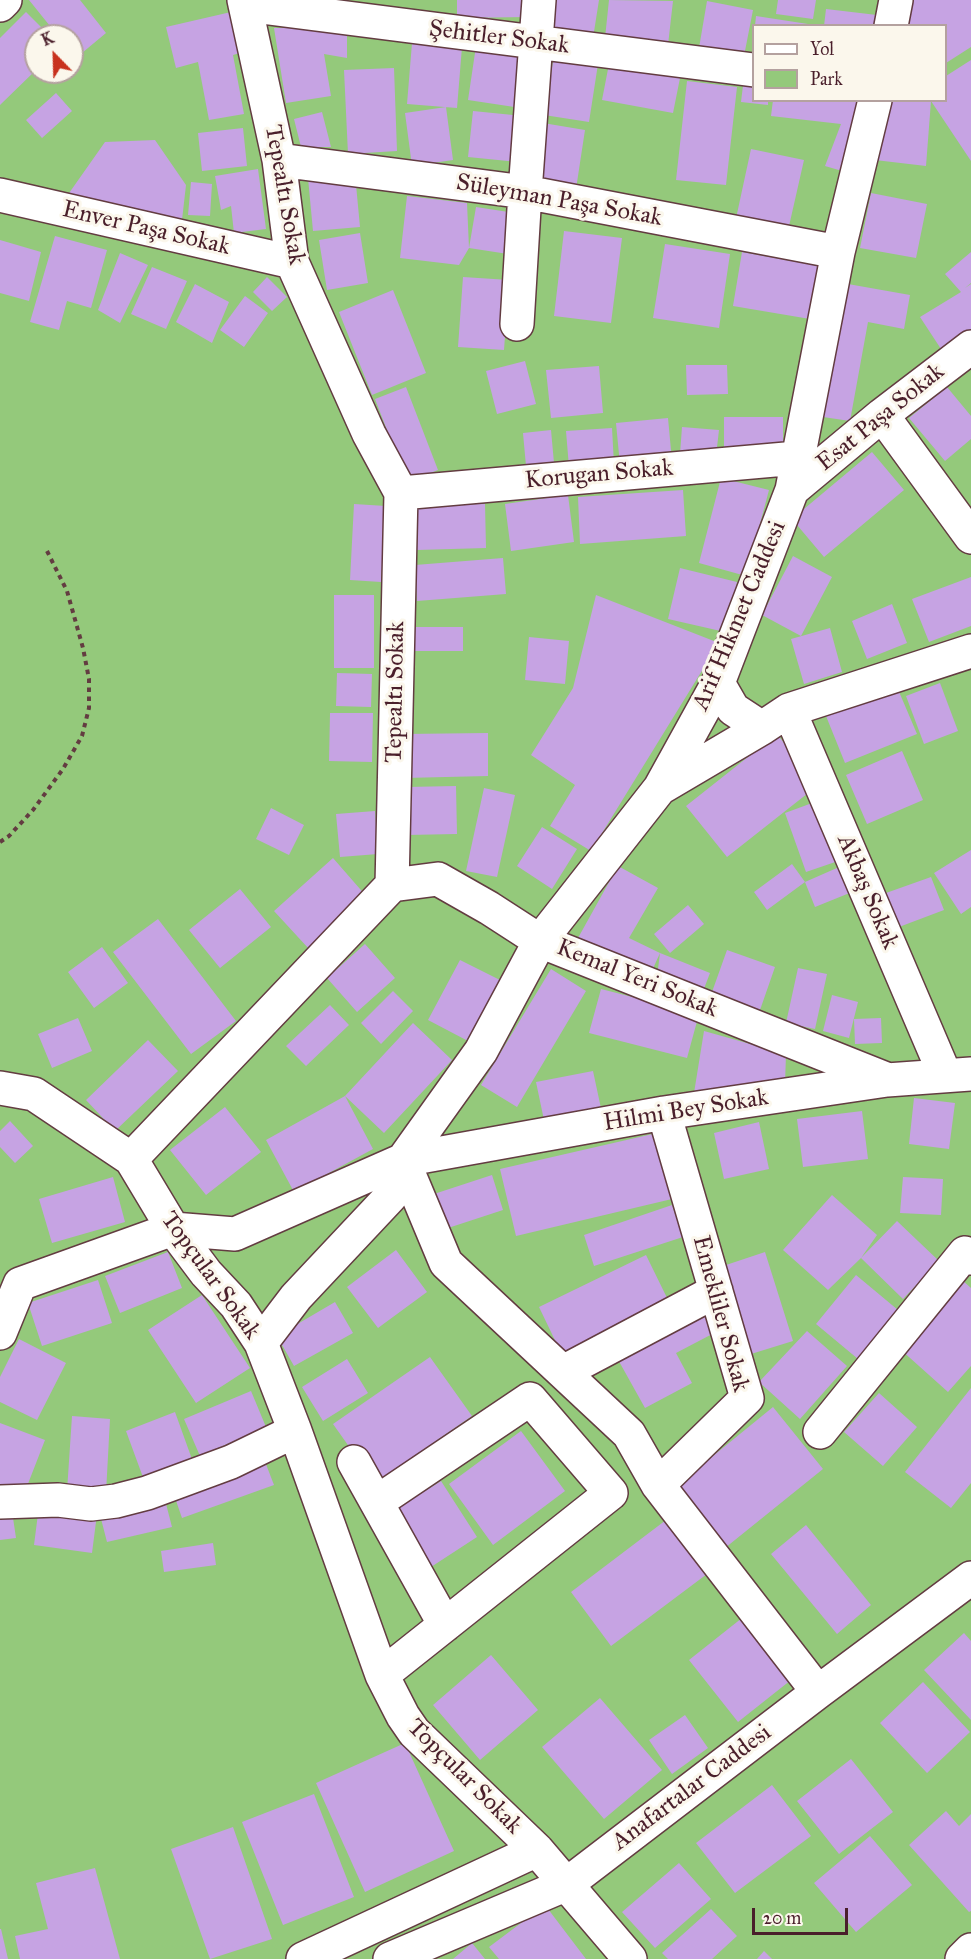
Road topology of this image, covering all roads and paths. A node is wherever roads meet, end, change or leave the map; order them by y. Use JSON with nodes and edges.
{"nodes":[{"id":1,"x":5,"y":0,"type":"edge"},
{"id":2,"x":539,"y":0,"type":"edge"},
{"id":3,"x":896,"y":0,"type":"edge"},
{"id":4,"x":245,"y":3,"type":"edge"},
{"id":5,"x":0,"y":5,"type":"edge"},
{"id":6,"x":891,"y":24,"type":"edge"},
{"id":7,"x":536,"y":43,"type":"junction"},
{"id":8,"x":752,"y":70,"type":"edge"},
{"id":9,"x":875,"y":102,"type":"edge"},
{"id":10,"x":279,"y":160,"type":"junction"},
{"id":11,"x":525,"y":192,"type":"junction"},
{"id":12,"x":0,"y":195,"type":"edge"},
{"id":13,"x":838,"y":252,"type":"junction"},
{"id":14,"x":292,"y":262,"type":"junction"},
{"id":15,"x":517,"y":324,"type":"dead end"},
{"id":16,"x":971,"y":347,"type":"edge"},
{"id":17,"x":882,"y":415,"type":"junction"},
{"id":18,"x":797,"y":458,"type":"junction"},
{"id":19,"x":792,"y":490,"type":"junction"},
{"id":20,"x":401,"y":493,"type":"junction"},
{"id":21,"x":971,"y":537,"type":"edge"},
{"id":22,"x":47,"y":551,"type":"dead end"},
{"id":23,"x":971,"y":651,"type":"edge"},
{"id":24,"x":717,"y":683,"type":"junction"},
{"id":25,"x":776,"y":719,"type":"junction"},
{"id":26,"x":660,"y":788,"type":"junction"},
{"id":27,"x":0,"y":842,"type":"edge"},
{"id":28,"x":392,"y":885,"type":"junction"},
{"id":29,"x":540,"y":941,"type":"junction"},
{"id":30,"x":958,"y":1074,"type":"edge"},
{"id":31,"x":887,"y":1080,"type":"junction"},
{"id":32,"x":0,"y":1088,"type":"edge"},
{"id":33,"x":664,"y":1113,"type":"junction"},
{"id":34,"x":131,"y":1158,"type":"junction"},
{"id":35,"x":403,"y":1160,"type":"junction"},
{"id":36,"x":172,"y":1229,"type":"junction"},
{"id":37,"x":971,"y":1258,"type":"edge"},
{"id":38,"x":10,"y":1277,"type":"edge"},
{"id":39,"x":716,"y":1291,"type":"junction"},
{"id":40,"x":0,"y":1333,"type":"edge"},
{"id":41,"x":261,"y":1343,"type":"junction"},
{"id":42,"x":563,"y":1372,"type":"junction"},
{"id":43,"x":295,"y":1431,"type":"junction"},
{"id":44,"x":820,"y":1432,"type":"dead end"},
{"id":45,"x":354,"y":1462,"type":"dead end"},
{"id":46,"x":658,"y":1485,"type":"junction"},
{"id":47,"x":0,"y":1502,"type":"edge"},
{"id":48,"x":377,"y":1502,"type":"junction"},
{"id":49,"x":971,"y":1578,"type":"edge"},
{"id":50,"x":445,"y":1625,"type":"junction"},
{"id":51,"x":382,"y":1675,"type":"junction"},
{"id":52,"x":818,"y":1692,"type":"junction"},
{"id":53,"x":537,"y":1850,"type":"junction"},
{"id":54,"x":567,"y":1884,"type":"junction"},
{"id":55,"x":971,"y":1950,"type":"edge"},
{"id":56,"x":303,"y":1959,"type":"edge"},
{"id":57,"x":390,"y":1959,"type":"edge"},
{"id":58,"x":630,"y":1959,"type":"edge"},
{"id":59,"x":962,"y":1959,"type":"edge"}],
"edges":[{"from":1,"to":5,"type":"street"},
{"from":2,"to":7,"type":"street"},
{"from":3,"to":6,"type":"street"},
{"from":4,"to":7,"type":"street","name":"Şehitler Sokak"},
{"from":4,"to":10,"type":"street","name":"Tepealtı Sokak"},
{"from":7,"to":8,"type":"street","name":"Şehitler Sokak"},
{"from":7,"to":11,"type":"street"},
{"from":9,"to":13,"type":"street","name":"Arif Hikmet Caddesi"},
{"from":10,"to":11,"type":"street","name":"Süleyman Paşa Sokak"},
{"from":10,"to":14,"type":"street","name":"Tepealtı Sokak"},
{"from":11,"to":13,"type":"street","name":"Süleyman Paşa Sokak"},
{"from":11,"to":15,"type":"street"},
{"from":12,"to":14,"type":"street","name":"Enver Paşa Sokak"},
{"from":13,"to":18,"type":"street","name":"Arif Hikmet Caddesi"},
{"from":14,"to":20,"type":"street","name":"Tepealtı Sokak"},
{"from":16,"to":17,"type":"street","name":"Esat Paşa Sokak"},
{"from":17,"to":19,"type":"street","name":"Esat Paşa Sokak"},
{"from":17,"to":21,"type":"street"},
{"from":18,"to":19,"type":"street","name":"Arif Hikmet Caddesi"},
{"from":18,"to":20,"type":"street","name":"Korugan Sokak"},
{"from":19,"to":24,"type":"street","name":"Arif Hikmet Caddesi"},
{"from":20,"to":28,"type":"street","name":"Tepealtı Sokak"},
{"from":22,"to":27,"type":"path"},
{"from":23,"to":25,"type":"street"},
{"from":24,"to":25,"type":"street"},
{"from":24,"to":26,"type":"street","name":"Arif Hikmet Caddesi"},
{"from":25,"to":26,"type":"street"},
{"from":25,"to":30,"type":"street","name":"Akbaş Sokak"},
{"from":26,"to":29,"type":"street","name":"Arif Hikmet Caddesi"},
{"from":28,"to":29,"type":"street","name":"Kemal Yeri Sokak"},
{"from":28,"to":34,"type":"street"},
{"from":29,"to":31,"type":"street","name":"Kemal Yeri Sokak"},
{"from":29,"to":35,"type":"street","name":"Arif Hikmet Caddesi"},
{"from":30,"to":31,"type":"street","name":"Hilmi Bey Sokak"},
{"from":31,"to":33,"type":"street","name":"Hilmi Bey Sokak"},
{"from":32,"to":34,"type":"street"},
{"from":33,"to":35,"type":"street","name":"Hilmi Bey Sokak"},
{"from":33,"to":39,"type":"street","name":"Emekliler Sokak"},
{"from":34,"to":36,"type":"street","name":"Topçular Sokak"},
{"from":35,"to":36,"type":"street"},
{"from":35,"to":41,"type":"street","name":"Arif Hikmet Caddesi"},
{"from":35,"to":42,"type":"street"},
{"from":36,"to":38,"type":"street"},
{"from":36,"to":41,"type":"street","name":"Topçular Sokak"},
{"from":37,"to":44,"type":"street"},
{"from":38,"to":40,"type":"street"},
{"from":39,"to":42,"type":"street"},
{"from":39,"to":46,"type":"street","name":"Emekliler Sokak"},
{"from":41,"to":43,"type":"street","name":"Topçular Sokak"},
{"from":42,"to":46,"type":"street"},
{"from":43,"to":47,"type":"street"},
{"from":43,"to":51,"type":"street","name":"Topçular Sokak"},
{"from":45,"to":48,"type":"street"},
{"from":46,"to":52,"type":"street"},
{"from":48,"to":50,"type":"street"},
{"from":48,"to":50,"type":"street"},
{"from":49,"to":52,"type":"street","name":"Anafartalar Caddesi"},
{"from":50,"to":51,"type":"street"},
{"from":51,"to":53,"type":"street","name":"Topçular Sokak"},
{"from":52,"to":54,"type":"street","name":"Anafartalar Caddesi"},
{"from":53,"to":54,"type":"street","name":"Topçular Sokak"},
{"from":53,"to":56,"type":"street"},
{"from":54,"to":57,"type":"street","name":"Anafartalar Caddesi"},
{"from":54,"to":58,"type":"street","name":"Topçular Sokak"},
{"from":55,"to":59,"type":"street"}]}
